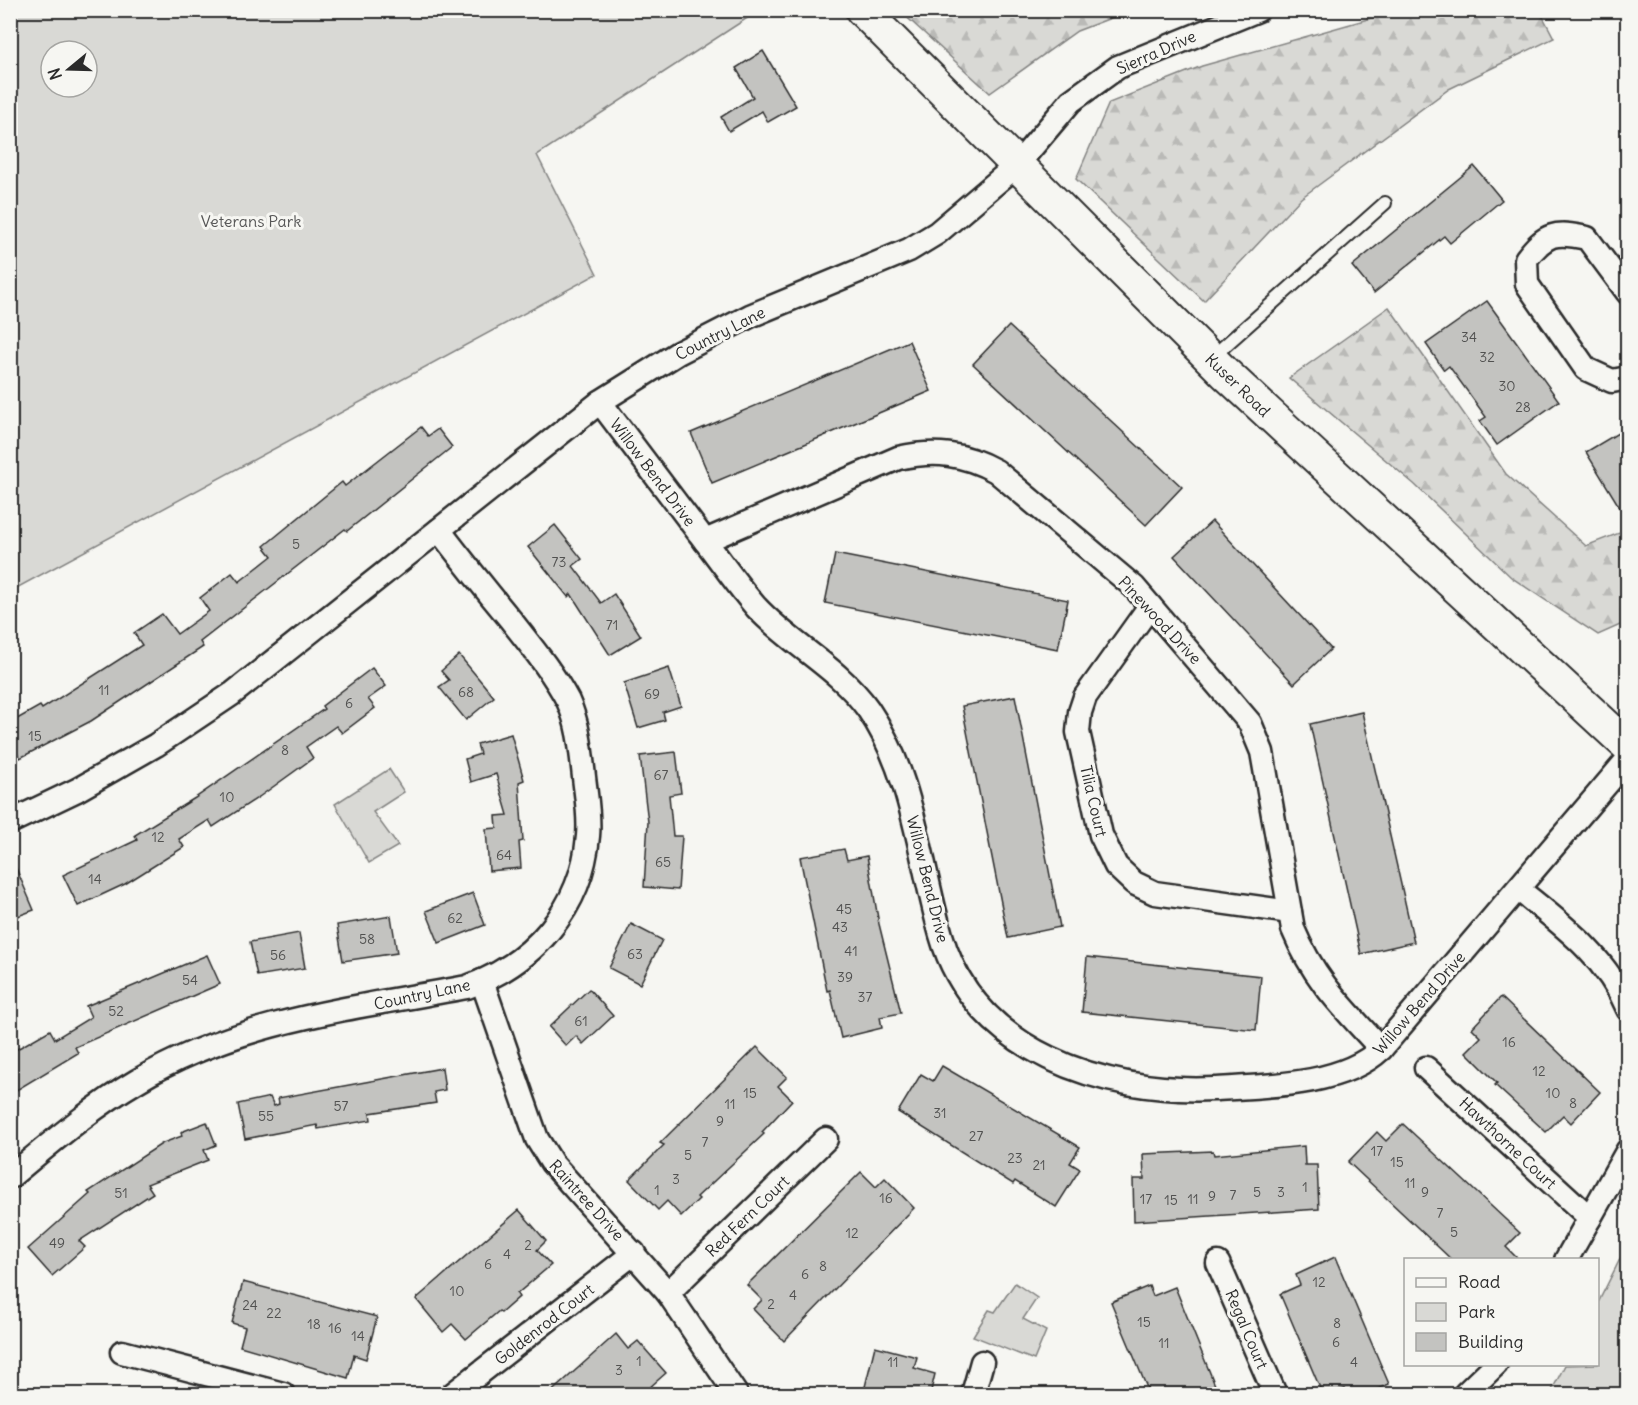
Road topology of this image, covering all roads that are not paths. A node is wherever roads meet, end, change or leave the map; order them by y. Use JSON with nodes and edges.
{"nodes":[{"id":1,"x":862,"y":10,"type":"edge"},
{"id":2,"x":1258,"y":10,"type":"edge"},
{"id":3,"x":1017,"y":165,"type":"junction"},
{"id":4,"x":1385,"y":203,"type":"dead end"},
{"id":5,"x":1628,"y":292,"type":"edge"},
{"id":6,"x":1210,"y":358,"type":"junction"},
{"id":7,"x":1628,"y":378,"type":"edge"},
{"id":8,"x":600,"y":402,"type":"junction"},
{"id":9,"x":439,"y":530,"type":"junction"},
{"id":10,"x":705,"y":541,"type":"junction"},
{"id":11,"x":1150,"y":606,"type":"junction"},
{"id":12,"x":1628,"y":746,"type":"edge"},
{"id":13,"x":1628,"y":759,"type":"edge"},
{"id":14,"x":10,"y":822,"type":"edge"},
{"id":15,"x":1518,"y":889,"type":"junction"},
{"id":16,"x":1290,"y":912,"type":"junction"},
{"id":17,"x":482,"y":981,"type":"junction"},
{"id":18,"x":1628,"y":1009,"type":"edge"},
{"id":19,"x":1381,"y":1049,"type":"junction"},
{"id":20,"x":1426,"y":1068,"type":"dead end"},
{"id":21,"x":826,"y":1139,"type":"dead end"},
{"id":22,"x":1628,"y":1150,"type":"edge"},
{"id":23,"x":10,"y":1177,"type":"edge"},
{"id":24,"x":1590,"y":1218,"type":"junction"},
{"id":25,"x":634,"y":1253,"type":"junction"},
{"id":26,"x":1567,"y":1258,"type":"edge"},
{"id":27,"x":1218,"y":1263,"type":"dead end"},
{"id":28,"x":668,"y":1293,"type":"junction"},
{"id":29,"x":122,"y":1352,"type":"dead end"},
{"id":30,"x":981,"y":1362,"type":"dead end"},
{"id":31,"x":1495,"y":1366,"type":"edge"},
{"id":32,"x":283,"y":1395,"type":"edge"},
{"id":33,"x":453,"y":1395,"type":"edge"},
{"id":34,"x":736,"y":1395,"type":"edge"},
{"id":35,"x":973,"y":1395,"type":"edge"},
{"id":36,"x":1275,"y":1395,"type":"edge"},
{"id":37,"x":1465,"y":1395,"type":"edge"}],
"edges":[{"from":1,"to":3,"type":"street","name":"Kuser Road"},
{"from":2,"to":3,"type":"street","name":"Sierra Drive"},
{"from":3,"to":6,"type":"street","name":"Kuser Road"},
{"from":3,"to":8,"type":"street","name":"Country Lane"},
{"from":4,"to":6,"type":"lane"},
{"from":5,"to":7,"type":"street"},
{"from":6,"to":12,"type":"street","name":"Kuser Road"},
{"from":8,"to":9,"type":"street","name":"Country Lane"},
{"from":8,"to":10,"type":"street","name":"Willow Bend Drive"},
{"from":9,"to":14,"type":"street","name":"Country Lane"},
{"from":9,"to":17,"type":"street","name":"Country Lane"},
{"from":10,"to":11,"type":"street","name":"Pinewood Drive"},
{"from":10,"to":19,"type":"street","name":"Willow Bend Drive"},
{"from":11,"to":16,"type":"street","name":"Pinewood Drive"},
{"from":11,"to":16,"type":"street","name":"Tilia Court"},
{"from":13,"to":15,"type":"street","name":"Willow Bend Drive"},
{"from":15,"to":18,"type":"street"},
{"from":15,"to":19,"type":"street","name":"Willow Bend Drive"},
{"from":16,"to":19,"type":"street","name":"Pinewood Drive"},
{"from":17,"to":23,"type":"street","name":"Country Lane"},
{"from":17,"to":25,"type":"street","name":"Raintree Drive"},
{"from":20,"to":24,"type":"street","name":"Hawthorne Court"},
{"from":21,"to":28,"type":"street","name":"Red Fern Court"},
{"from":22,"to":24,"type":"street"},
{"from":24,"to":26,"type":"street"},
{"from":25,"to":28,"type":"street","name":"Raintree Drive"},
{"from":25,"to":33,"type":"street","name":"Goldenrod Court"},
{"from":27,"to":36,"type":"street","name":"Regal Court"},
{"from":28,"to":34,"type":"street","name":"Raintree Drive"},
{"from":29,"to":32,"type":"street"},
{"from":30,"to":35,"type":"street"},
{"from":31,"to":37,"type":"street"}]}
